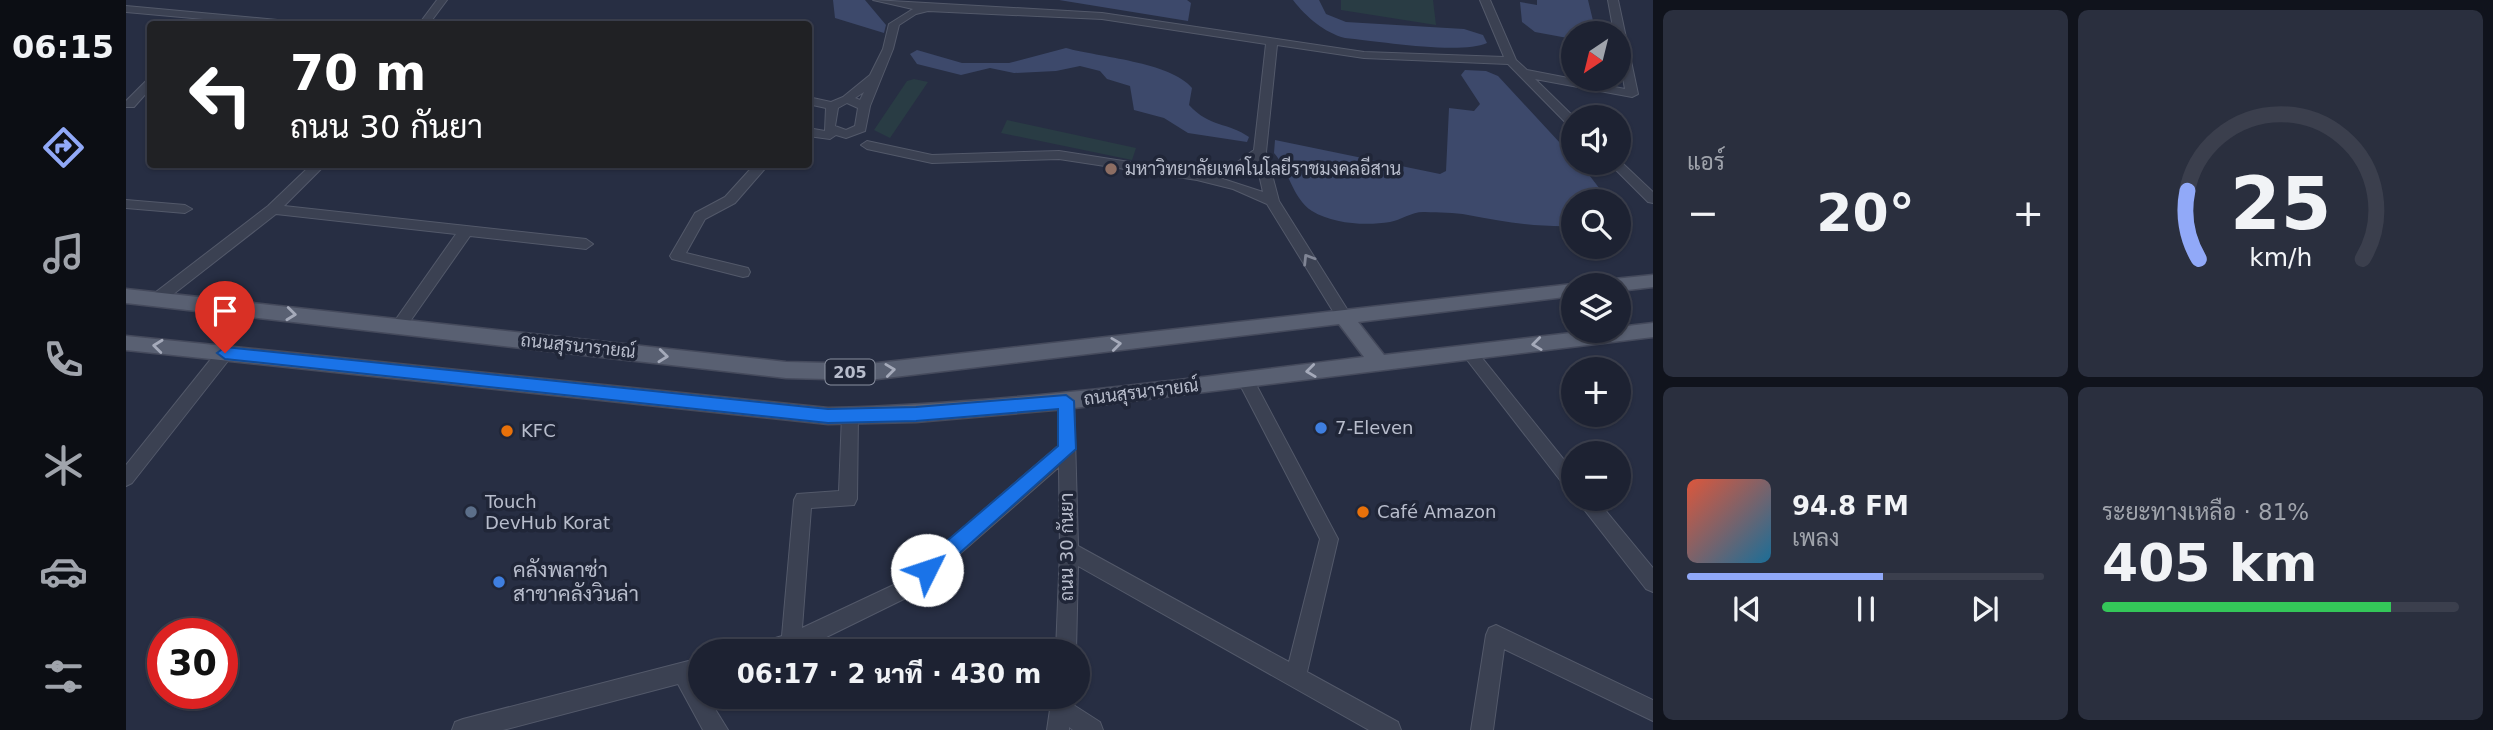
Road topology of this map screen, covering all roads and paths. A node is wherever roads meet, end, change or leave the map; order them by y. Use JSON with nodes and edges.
{"nodes":[{"id":1,"x":442,"y":0,"type":"edge"},
{"id":2,"x":877,"y":0,"type":"edge"},
{"id":3,"x":1485,"y":0,"type":"edge"},
{"id":4,"x":1613,"y":0,"type":"edge"},
{"id":5,"x":937,"y":5,"type":"edge"},
{"id":6,"x":126,"y":9,"type":"edge"},
{"id":7,"x":212,"y":21,"type":"edge"},
{"id":8,"x":426,"y":21,"type":"edge"},
{"id":9,"x":894,"y":24,"type":"junction"},
{"id":10,"x":1272,"y":43,"type":"junction"},
{"id":11,"x":1511,"y":61,"type":"junction"},
{"id":12,"x":1523,"y":73,"type":"junction"},
{"id":13,"x":875,"y":77,"type":"junction"},
{"id":14,"x":147,"y":86,"type":"edge"},
{"id":15,"x":847,"y":99,"type":"junction"},
{"id":16,"x":812,"y":101,"type":"edge"},
{"id":17,"x":128,"y":104,"type":"edge"},
{"id":18,"x":147,"y":105,"type":"edge"},
{"id":19,"x":832,"y":106,"type":"junction"},
{"id":20,"x":864,"y":106,"type":"junction"},
{"id":21,"x":1561,"y":111,"type":"edge"},
{"id":22,"x":861,"y":128,"type":"junction"},
{"id":23,"x":830,"y":131,"type":"junction"},
{"id":24,"x":812,"y":132,"type":"edge"},
{"id":25,"x":867,"y":145,"type":"junction"},
{"id":26,"x":1260,"y":152,"type":"junction"},
{"id":27,"x":316,"y":168,"type":"edge"},
{"id":28,"x":759,"y":168,"type":"edge"},
{"id":29,"x":1628,"y":175,"type":"edge"},
{"id":30,"x":1197,"y":176,"type":"junction"},
{"id":31,"x":1653,"y":199,"type":"edge"},
{"id":32,"x":1272,"y":201,"type":"junction"},
{"id":33,"x":127,"y":205,"type":"edge"},
{"id":34,"x":185,"y":209,"type":"dead end"},
{"id":35,"x":273,"y":209,"type":"junction"},
{"id":36,"x":465,"y":232,"type":"junction"},
{"id":37,"x":586,"y":244,"type":"dead end"},
{"id":38,"x":743,"y":272,"type":"dead end"},
{"id":39,"x":1653,"y":281,"type":"edge"},
{"id":40,"x":1631,"y":283,"type":"edge"},
{"id":41,"x":1561,"y":291,"type":"edge"},
{"id":42,"x":126,"y":296,"type":"edge"},
{"id":43,"x":157,"y":299,"type":"junction"},
{"id":44,"x":1344,"y":317,"type":"junction"},
{"id":45,"x":399,"y":327,"type":"junction"},
{"id":46,"x":1650,"y":333,"type":"edge"},
{"id":47,"x":126,"y":343,"type":"edge"},
{"id":48,"x":1469,"y":352,"type":"junction"},
{"id":49,"x":225,"y":353,"type":"junction"},
{"id":50,"x":1379,"y":363,"type":"junction"},
{"id":51,"x":1245,"y":379,"type":"junction"},
{"id":52,"x":1066,"y":401,"type":"junction"},
{"id":53,"x":850,"y":415,"type":"junction"},
{"id":54,"x":1067,"y":449,"type":"junction"},
{"id":55,"x":1561,"y":469,"type":"edge"},
{"id":56,"x":126,"y":478,"type":"edge"},
{"id":57,"x":1595,"y":511,"type":"edge"},
{"id":58,"x":1069,"y":551,"type":"junction"},
{"id":59,"x":1653,"y":583,"type":"edge"},
{"id":60,"x":791,"y":639,"type":"edge"},
{"id":61,"x":801,"y":639,"type":"edge"},
{"id":62,"x":1066,"y":639,"type":"edge"},
{"id":63,"x":688,"y":671,"type":"edge"},
{"id":64,"x":1295,"y":678,"type":"junction"},
{"id":65,"x":704,"y":709,"type":"edge"},
{"id":66,"x":1060,"y":712,"type":"edge"},
{"id":67,"x":1653,"y":712,"type":"edge"},
{"id":68,"x":463,"y":730,"type":"edge"},
{"id":69,"x":717,"y":730,"type":"edge"},
{"id":70,"x":1092,"y":730,"type":"edge"},
{"id":71,"x":1390,"y":730,"type":"edge"},
{"id":72,"x":1482,"y":730,"type":"edge"}],
"edges":[{"from":1,"to":8,"type":"street"},
{"from":2,"to":5,"type":"street"},
{"from":2,"to":9,"type":"street"},
{"from":3,"to":11,"type":"street"},
{"from":4,"to":12,"type":"street"},
{"from":5,"to":9,"type":"street"},
{"from":5,"to":10,"type":"street"},
{"from":6,"to":7,"type":"street"},
{"from":9,"to":13,"type":"street"},
{"from":10,"to":11,"type":"street"},
{"from":10,"to":26,"type":"street"},
{"from":11,"to":12,"type":"street"},
{"from":12,"to":21,"type":"street"},
{"from":13,"to":15,"type":"street"},
{"from":13,"to":20,"type":"street"},
{"from":14,"to":17,"type":"street"},
{"from":15,"to":19,"type":"street"},
{"from":15,"to":20,"type":"street"},
{"from":16,"to":19,"type":"street"},
{"from":17,"to":18,"type":"street"},
{"from":19,"to":23,"type":"street"},
{"from":20,"to":22,"type":"street"},
{"from":22,"to":23,"type":"street"},
{"from":22,"to":25,"type":"street"},
{"from":23,"to":24,"type":"street"},
{"from":23,"to":25,"type":"street"},
{"from":25,"to":30,"type":"street"},
{"from":26,"to":30,"type":"street"},
{"from":26,"to":32,"type":"street"},
{"from":27,"to":35,"type":"street"},
{"from":28,"to":38,"type":"street"},
{"from":29,"to":31,"type":"street"},
{"from":30,"to":32,"type":"street"},
{"from":44,"to":32,"type":"street","one_way":true},
{"from":33,"to":34,"type":"street"},
{"from":35,"to":36,"type":"street"},
{"from":35,"to":43,"type":"street"},
{"from":36,"to":37,"type":"street"},
{"from":36,"to":45,"type":"street"},
{"from":39,"to":40,"type":"main road"},
{"from":41,"to":44,"type":"main road","name":"ถนนสุรนารายณ์","number":"205"},
{"from":42,"to":43,"type":"main road","name":"ถนนสุรนารายณ์","number":"205"},
{"from":43,"to":45,"type":"main road","name":"ถนนสุรนารายณ์","number":"205","one_way":true},
{"from":45,"to":44,"type":"main road","name":"ถนนสุรนารายณ์","number":"205","one_way":true},
{"from":44,"to":50,"type":"main road"},
{"from":46,"to":48,"type":"main road","name":"ถนนสุรนารายณ์","one_way":true},
{"from":49,"to":47,"type":"main road","name":"ถนนสุรนารายณ์","one_way":true},
{"from":48,"to":50,"type":"main road","name":"ถนนสุรนารายณ์"},
{"from":48,"to":55,"type":"street"},
{"from":49,"to":53,"type":"main road","name":"ถนนสุรนารายณ์"},
{"from":49,"to":56,"type":"street"},
{"from":50,"to":51,"type":"main road","name":"ถนนสุรนารายณ์","one_way":true},
{"from":51,"to":52,"type":"main road","name":"ถนนสุรนารายณ์"},
{"from":51,"to":64,"type":"street"},
{"from":52,"to":53,"type":"main road","name":"ถนนสุรนารายณ์"},
{"from":52,"to":54,"type":"street","name":"ถนน 30 กันยา"},
{"from":53,"to":60,"type":"street"},
{"from":54,"to":58,"type":"street","name":"ถนน 30 กันยา"},
{"from":54,"to":61,"type":"street"},
{"from":57,"to":59,"type":"street"},
{"from":58,"to":62,"type":"street","name":"ถนน 30 กันยา"},
{"from":58,"to":64,"type":"street"},
{"from":63,"to":68,"type":"street"},
{"from":64,"to":71,"type":"street"},
{"from":65,"to":69,"type":"street"},
{"from":66,"to":70,"type":"street"},
{"from":67,"to":72,"type":"street"}]}
